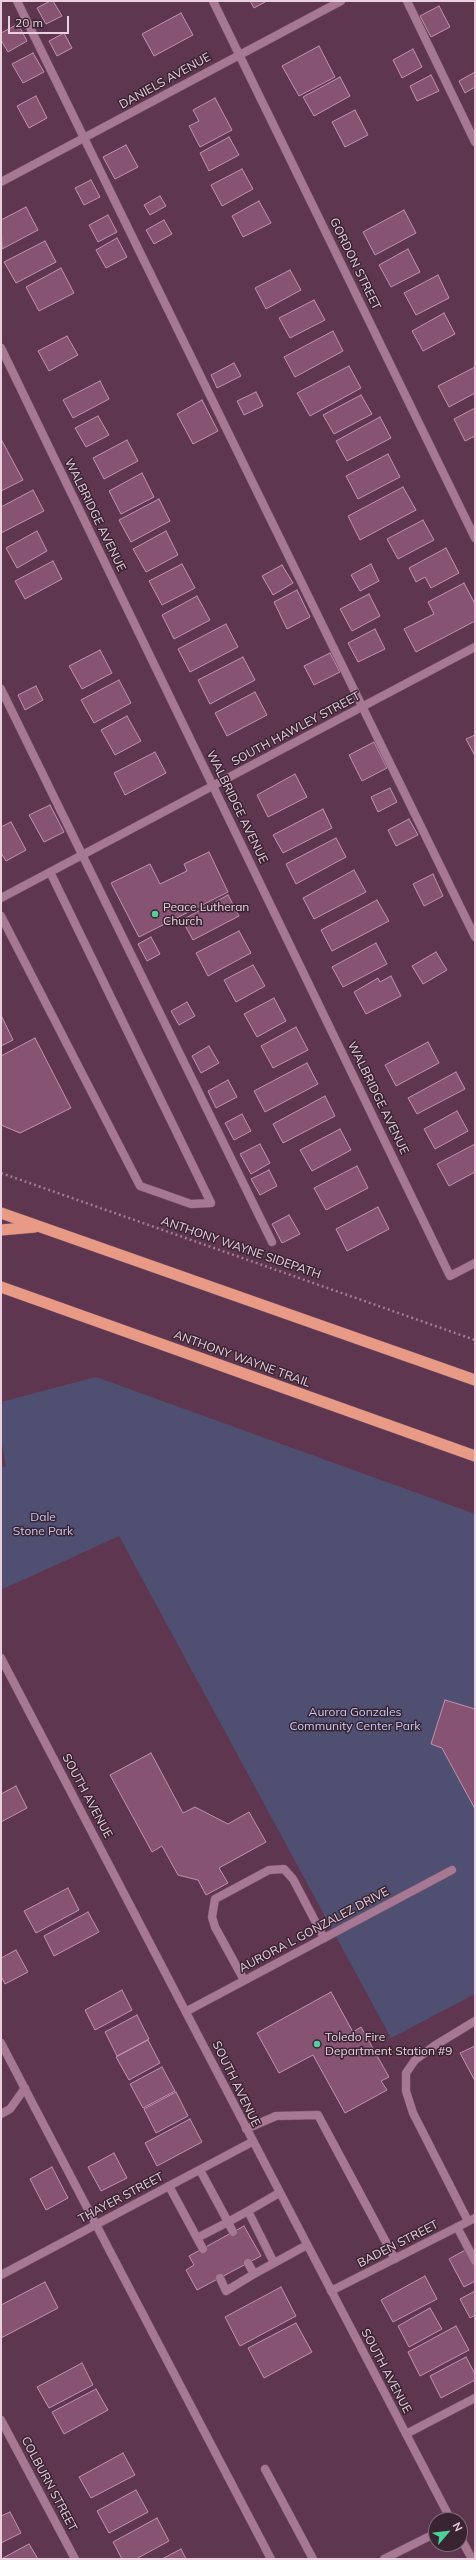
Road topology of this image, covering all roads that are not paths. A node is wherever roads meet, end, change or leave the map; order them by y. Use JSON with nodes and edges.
{"nodes":[{"id":1,"x":17,"y":1,"type":"edge"},
{"id":2,"x":213,"y":1,"type":"edge"},
{"id":3,"x":341,"y":1,"type":"edge"},
{"id":4,"x":407,"y":1,"type":"edge"},
{"id":5,"x":239,"y":54,"type":"junction"},
{"id":6,"x":84,"y":139,"type":"junction"},
{"id":7,"x":475,"y":142,"type":"edge"},
{"id":8,"x":1,"y":182,"type":"edge"},
{"id":9,"x":1,"y":348,"type":"edge"},
{"id":10,"x":475,"y":538,"type":"edge"},
{"id":11,"x":475,"y":647,"type":"edge"},
{"id":12,"x":1,"y":689,"type":"edge"},
{"id":13,"x":362,"y":708,"type":"junction"},
{"id":14,"x":214,"y":786,"type":"junction"},
{"id":15,"x":82,"y":856,"type":"junction"},
{"id":16,"x":50,"y":872,"type":"junction"},
{"id":17,"x":1,"y":898,"type":"edge"},
{"id":18,"x":1,"y":916,"type":"edge"},
{"id":19,"x":475,"y":937,"type":"edge"},
{"id":20,"x":1,"y":1213,"type":"edge"},
{"id":21,"x":40,"y":1227,"type":"junction"},
{"id":22,"x":1,"y":1230,"type":"edge"},
{"id":23,"x":272,"y":1242,"type":"dead end"},
{"id":24,"x":475,"y":1262,"type":"edge"},
{"id":25,"x":1,"y":1287,"type":"edge"},
{"id":26,"x":475,"y":1380,"type":"edge"},
{"id":27,"x":475,"y":1456,"type":"edge"},
{"id":28,"x":1,"y":1658,"type":"edge"},
{"id":29,"x":452,"y":1870,"type":"dead end"},
{"id":30,"x":324,"y":1938,"type":"junction"},
{"id":31,"x":244,"y":1980,"type":"junction"},
{"id":32,"x":187,"y":2011,"type":"junction"},
{"id":33,"x":475,"y":2021,"type":"edge"},
{"id":34,"x":1,"y":2043,"type":"edge"},
{"id":35,"x":24,"y":2088,"type":"junction"},
{"id":36,"x":1,"y":2114,"type":"edge"},
{"id":37,"x":246,"y":2129,"type":"junction"},
{"id":38,"x":252,"y":2142,"type":"junction"},
{"id":39,"x":200,"y":2170,"type":"junction"},
{"id":40,"x":169,"y":2186,"type":"junction"},
{"id":41,"x":279,"y":2193,"type":"junction"},
{"id":42,"x":248,"y":2211,"type":"junction"},
{"id":43,"x":471,"y":2219,"type":"edge"},
{"id":44,"x":228,"y":2222,"type":"junction"},
{"id":45,"x":96,"y":2225,"type":"junction"},
{"id":46,"x":457,"y":2227,"type":"junction"},
{"id":47,"x":233,"y":2232,"type":"dead end"},
{"id":48,"x":197,"y":2238,"type":"junction"},
{"id":49,"x":306,"y":2245,"type":"junction"},
{"id":50,"x":203,"y":2249,"type":"dead end"},
{"id":51,"x":395,"y":2259,"type":"junction"},
{"id":52,"x":475,"y":2261,"type":"edge"},
{"id":53,"x":248,"y":2263,"type":"dead end"},
{"id":54,"x":274,"y":2263,"type":"junction"},
{"id":55,"x":254,"y":2274,"type":"junction"},
{"id":56,"x":1,"y":2275,"type":"edge"},
{"id":57,"x":220,"y":2278,"type":"dead end"},
{"id":58,"x":331,"y":2291,"type":"junction"},
{"id":59,"x":475,"y":2398,"type":"edge"},
{"id":60,"x":1,"y":2420,"type":"edge"},
{"id":61,"x":406,"y":2434,"type":"junction"},
{"id":62,"x":265,"y":2469,"type":"dead end"},
{"id":63,"x":447,"y":2512,"type":"edge"},
{"id":64,"x":428,"y":2537,"type":"edge"},
{"id":65,"x":75,"y":2559,"type":"edge"},
{"id":66,"x":271,"y":2559,"type":"edge"},
{"id":67,"x":313,"y":2559,"type":"edge"},
{"id":68,"x":384,"y":2559,"type":"edge"}],
"edges":[{"from":1,"to":6,"type":"street"},
{"from":2,"to":5,"type":"street","name":"GORDON STREET"},
{"from":3,"to":5,"type":"street","name":"DANIELS AVENUE"},
{"from":4,"to":7,"type":"street"},
{"from":5,"to":6,"type":"street","name":"DANIELS AVENUE"},
{"from":5,"to":10,"type":"street","name":"GORDON STREET"},
{"from":6,"to":8,"type":"street","name":"DANIELS AVENUE"},
{"from":6,"to":13,"type":"street"},
{"from":9,"to":14,"type":"street","name":"WALBRIDGE AVENUE"},
{"from":11,"to":13,"type":"street","name":"SOUTH HAWLEY STREET"},
{"from":12,"to":15,"type":"street"},
{"from":13,"to":14,"type":"street","name":"SOUTH HAWLEY STREET"},
{"from":13,"to":19,"type":"street"},
{"from":14,"to":15,"type":"street","name":"SOUTH HAWLEY STREET"},
{"from":14,"to":24,"type":"street","name":"WALBRIDGE AVENUE"},
{"from":15,"to":16,"type":"street","name":"SOUTH HAWLEY STREET"},
{"from":15,"to":23,"type":"street"},
{"from":16,"to":17,"type":"street","name":"SOUTH HAWLEY STREET"},
{"from":16,"to":18,"type":"street"},
{"from":20,"to":21,"type":"highway"},
{"from":21,"to":22,"type":"highway"},
{"from":21,"to":26,"type":"highway"},
{"from":25,"to":27,"type":"highway","name":"ANTHONY WAYNE TRAIL"},
{"from":28,"to":32,"type":"street","name":"SOUTH AVENUE"},
{"from":29,"to":30,"type":"street","name":"AURORA L GONZALEZ DRIVE"},
{"from":30,"to":31,"type":"street","name":"AURORA L GONZALEZ DRIVE"},
{"from":30,"to":31,"type":"street"},
{"from":31,"to":32,"type":"street","name":"AURORA L GONZALEZ DRIVE"},
{"from":32,"to":37,"type":"street","name":"SOUTH AVENUE"},
{"from":33,"to":43,"type":"street"},
{"from":34,"to":35,"type":"street"},
{"from":35,"to":36,"type":"street"},
{"from":35,"to":45,"type":"street"},
{"from":37,"to":38,"type":"street","name":"SOUTH AVENUE"},
{"from":37,"to":51,"type":"street"},
{"from":38,"to":39,"type":"street","name":"THAYER STREET"},
{"from":38,"to":41,"type":"street","name":"SOUTH AVENUE"},
{"from":39,"to":40,"type":"street","name":"THAYER STREET"},
{"from":39,"to":44,"type":"street"},
{"from":40,"to":45,"type":"street","name":"THAYER STREET"},
{"from":40,"to":48,"type":"street"},
{"from":41,"to":42,"type":"street"},
{"from":41,"to":49,"type":"street","name":"SOUTH AVENUE"},
{"from":42,"to":44,"type":"street"},
{"from":42,"to":54,"type":"street"},
{"from":43,"to":46,"type":"street","name":"BADEN STREET"},
{"from":44,"to":47,"type":"street"},
{"from":44,"to":48,"type":"street"},
{"from":45,"to":56,"type":"street","name":"THAYER STREET"},
{"from":45,"to":66,"type":"street"},
{"from":46,"to":51,"type":"street","name":"BADEN STREET"},
{"from":46,"to":52,"type":"street"},
{"from":48,"to":50,"type":"street"},
{"from":49,"to":54,"type":"street"},
{"from":49,"to":58,"type":"street","name":"SOUTH AVENUE"},
{"from":51,"to":58,"type":"street","name":"BADEN STREET"},
{"from":53,"to":55,"type":"street"},
{"from":54,"to":55,"type":"street"},
{"from":55,"to":57,"type":"street"},
{"from":58,"to":61,"type":"street","name":"SOUTH AVENUE"},
{"from":59,"to":61,"type":"street"},
{"from":60,"to":65,"type":"street","name":"COLBURN STREET"},
{"from":61,"to":63,"type":"street","name":"SOUTH AVENUE"},
{"from":62,"to":67,"type":"street"},
{"from":64,"to":68,"type":"street"}]}
